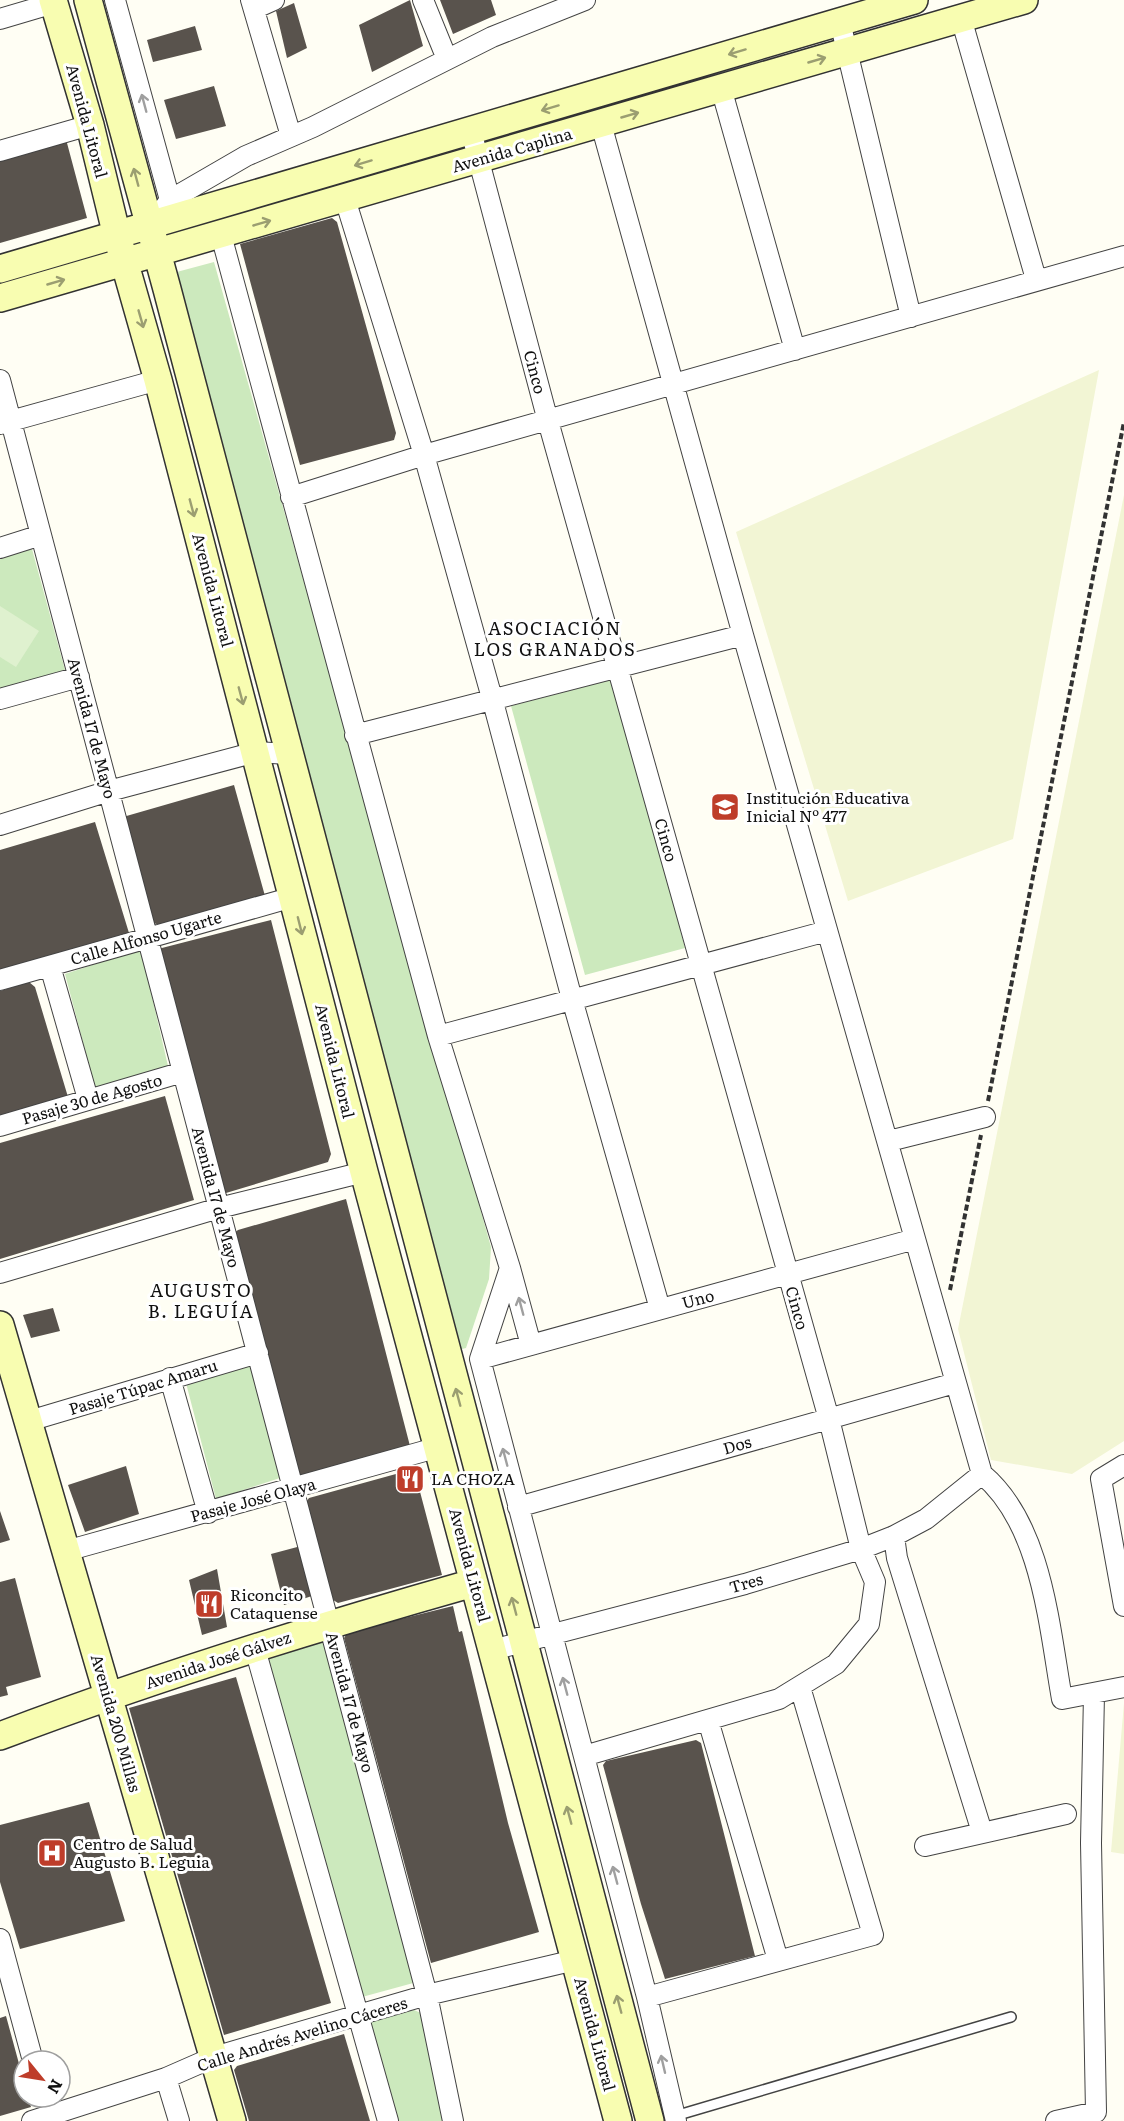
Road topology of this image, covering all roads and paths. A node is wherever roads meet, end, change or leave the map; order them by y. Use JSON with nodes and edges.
{"nodes":[{"id":1,"x":88,"y":0,"type":"edge"},
{"id":2,"x":115,"y":0,"type":"edge"},
{"id":3,"x":274,"y":0,"type":"edge"},
{"id":4,"x":423,"y":0,"type":"edge"},
{"id":5,"x":585,"y":0,"type":"edge"},
{"id":6,"x":914,"y":0,"type":"edge"},
{"id":7,"x":1024,"y":0,"type":"edge"},
{"id":8,"x":53,"y":2,"type":"edge"},
{"id":9,"x":252,"y":5,"type":"edge"},
{"id":10,"x":961,"y":18,"type":"junction"},
{"id":11,"x":0,"y":19,"type":"edge"},
{"id":12,"x":840,"y":22,"type":"junction"},
{"id":13,"x":848,"y":51,"type":"junction"},
{"id":14,"x":447,"y":59,"type":"junction"},
{"id":15,"x":722,"y":88,"type":"junction"},
{"id":16,"x":600,"y":124,"type":"junction"},
{"id":17,"x":90,"y":125,"type":"junction"},
{"id":18,"x":471,"y":131,"type":"junction"},
{"id":19,"x":291,"y":136,"type":"junction"},
{"id":20,"x":0,"y":151,"type":"edge"},
{"id":21,"x":479,"y":159,"type":"junction"},
{"id":22,"x":345,"y":199,"type":"junction"},
{"id":23,"x":170,"y":200,"type":"junction"},
{"id":24,"x":150,"y":226,"type":"junction"},
{"id":25,"x":221,"y":235,"type":"junction"},
{"id":26,"x":117,"y":236,"type":"junction"},
{"id":27,"x":158,"y":254,"type":"junction"},
{"id":28,"x":1124,"y":256,"type":"edge"},
{"id":29,"x":125,"y":263,"type":"junction"},
{"id":30,"x":0,"y":269,"type":"edge"},
{"id":31,"x":1036,"y":279,"type":"junction"},
{"id":32,"x":0,"y":298,"type":"edge"},
{"id":33,"x":911,"y":317,"type":"junction"},
{"id":34,"x":795,"y":350,"type":"junction"},
{"id":35,"x":0,"y":380,"type":"edge"},
{"id":36,"x":158,"y":380,"type":"junction"},
{"id":37,"x":673,"y":384,"type":"junction"},
{"id":38,"x":548,"y":421,"type":"junction"},
{"id":39,"x":5,"y":422,"type":"edge"},
{"id":40,"x":1124,"y":422,"type":"edge"},
{"id":41,"x":424,"y":455,"type":"junction"},
{"id":42,"x":291,"y":497,"type":"junction"},
{"id":43,"x":41,"y":535,"type":"junction"},
{"id":44,"x":0,"y":548,"type":"edge"},
{"id":45,"x":742,"y":635,"type":"junction"},
{"id":46,"x":618,"y":667,"type":"junction"},
{"id":47,"x":79,"y":677,"type":"junction"},
{"id":48,"x":492,"y":698,"type":"junction"},
{"id":49,"x":0,"y":699,"type":"edge"},
{"id":50,"x":355,"y":735,"type":"junction"},
{"id":51,"x":256,"y":752,"type":"junction"},
{"id":52,"x":288,"y":754,"type":"junction"},
{"id":53,"x":109,"y":791,"type":"junction"},
{"id":54,"x":0,"y":825,"type":"edge"},
{"id":55,"x":293,"y":897,"type":"junction"},
{"id":56,"x":827,"y":931,"type":"junction"},
{"id":57,"x":148,"y":937,"type":"junction"},
{"id":58,"x":701,"y":965,"type":"junction"},
{"id":59,"x":50,"y":966,"type":"junction"},
{"id":60,"x":0,"y":980,"type":"edge"},
{"id":61,"x":572,"y":999,"type":"junction"},
{"id":62,"x":438,"y":1036,"type":"junction"},
{"id":63,"x":183,"y":1072,"type":"junction"},
{"id":64,"x":88,"y":1100,"type":"junction"},
{"id":65,"x":984,"y":1117,"type":"junction"},
{"id":66,"x":0,"y":1126,"type":"edge"},
{"id":67,"x":888,"y":1141,"type":"junction"},
{"id":68,"x":364,"y":1172,"type":"junction"},
{"id":69,"x":219,"y":1208,"type":"junction"},
{"id":70,"x":915,"y":1239,"type":"junction"},
{"id":71,"x":510,"y":1268,"type":"junction"},
{"id":72,"x":0,"y":1273,"type":"edge"},
{"id":73,"x":788,"y":1274,"type":"junction"},
{"id":74,"x":948,"y":1298,"type":"dead end"},
{"id":75,"x":660,"y":1309,"type":"junction"},
{"id":76,"x":0,"y":1325,"type":"edge"},
{"id":77,"x":531,"y":1345,"type":"junction"},
{"id":78,"x":258,"y":1353,"type":"junction"},
{"id":79,"x":480,"y":1359,"type":"junction"},
{"id":80,"x":5,"y":1361,"type":"edge"},
{"id":81,"x":170,"y":1378,"type":"junction"},
{"id":82,"x":956,"y":1383,"type":"junction"},
{"id":83,"x":829,"y":1419,"type":"junction"},
{"id":84,"x":30,"y":1421,"type":"junction"},
{"id":85,"x":439,"y":1447,"type":"junction"},
{"id":86,"x":1124,"y":1465,"type":"edge"},
{"id":87,"x":982,"y":1474,"type":"junction"},
{"id":88,"x":294,"y":1490,"type":"junction"},
{"id":89,"x":518,"y":1507,"type":"junction"},
{"id":90,"x":208,"y":1513,"type":"junction"},
{"id":91,"x":894,"y":1536,"type":"junction"},
{"id":92,"x":861,"y":1549,"type":"junction"},
{"id":93,"x":66,"y":1551,"type":"junction"},
{"id":94,"x":1120,"y":1561,"type":"edge"},
{"id":95,"x":473,"y":1583,"type":"junction"},
{"id":96,"x":1124,"y":1606,"type":"edge"},
{"id":97,"x":329,"y":1623,"type":"junction"},
{"id":98,"x":552,"y":1634,"type":"junction"},
{"id":99,"x":523,"y":1641,"type":"junction"},
{"id":100,"x":255,"y":1649,"type":"junction"},
{"id":101,"x":492,"y":1650,"type":"junction"},
{"id":102,"x":800,"y":1687,"type":"junction"},
{"id":103,"x":1124,"y":1687,"type":"edge"},
{"id":104,"x":1094,"y":1694,"type":"junction"},
{"id":105,"x":108,"y":1695,"type":"junction"},
{"id":106,"x":708,"y":1720,"type":"junction"},
{"id":107,"x":0,"y":1736,"type":"edge"},
{"id":108,"x":584,"y":1756,"type":"junction"},
{"id":109,"x":1066,"y":1814,"type":"dead end"},
{"id":110,"x":982,"y":1832,"type":"junction"},
{"id":111,"x":925,"y":1846,"type":"dead end"},
{"id":112,"x":0,"y":1940,"type":"edge"},
{"id":113,"x":576,"y":1960,"type":"junction"},
{"id":114,"x":778,"y":1960,"type":"junction"},
{"id":115,"x":427,"y":1995,"type":"junction"},
{"id":116,"x":647,"y":1997,"type":"junction"},
{"id":117,"x":9,"y":2006,"type":"edge"},
{"id":118,"x":358,"y":2017,"type":"junction"},
{"id":119,"x":1011,"y":2017,"type":"dead end"},
{"id":120,"x":28,"y":2049,"type":"edge"},
{"id":121,"x":214,"y":2057,"type":"junction"},
{"id":122,"x":166,"y":2078,"type":"junction"},
{"id":123,"x":41,"y":2111,"type":"edge"},
{"id":124,"x":667,"y":2119,"type":"edge"},
{"id":125,"x":1065,"y":2120,"type":"edge"},
{"id":126,"x":179,"y":2121,"type":"edge"},
{"id":127,"x":232,"y":2121,"type":"edge"},
{"id":128,"x":388,"y":2121,"type":"edge"},
{"id":129,"x":453,"y":2121,"type":"edge"},
{"id":130,"x":618,"y":2121,"type":"edge"}],
"edges":[{"from":24,"to":1,"type":"main road","name":"Avenida Litoral","one_way":true},
{"from":23,"to":2,"type":"street","one_way":true},
{"from":3,"to":9,"type":"street"},
{"from":4,"to":14,"type":"street"},
{"from":5,"to":14,"type":"street"},
{"from":6,"to":12,"type":"main road","name":"Avenida Caplina"},
{"from":7,"to":10,"type":"main road","name":"Avenida Caplina"},
{"from":8,"to":11,"type":"street"},
{"from":8,"to":17,"type":"main road","name":"Avenida Litoral"},
{"from":9,"to":19,"type":"street"},
{"from":10,"to":13,"type":"main road","name":"Avenida Caplina"},
{"from":10,"to":31,"type":"street"},
{"from":12,"to":13,"type":"street"},
{"from":12,"to":18,"type":"main road","name":"Avenida Caplina","one_way":true},
{"from":15,"to":13,"type":"main road","name":"Avenida Caplina","one_way":true},
{"from":13,"to":33,"type":"street"},
{"from":14,"to":19,"type":"street"},
{"from":16,"to":15,"type":"main road","name":"Avenida Caplina","one_way":true},
{"from":15,"to":34,"type":"street"},
{"from":16,"to":21,"type":"main road","name":"Avenida Caplina"},
{"from":16,"to":37,"type":"street"},
{"from":17,"to":20,"type":"street"},
{"from":17,"to":26,"type":"main road","name":"Avenida Litoral"},
{"from":18,"to":21,"type":"street","name":"Cinco"},
{"from":18,"to":24,"type":"main road","name":"Avenida Caplina","one_way":true},
{"from":19,"to":23,"type":"street"},
{"from":21,"to":22,"type":"main road","name":"Avenida Caplina"},
{"from":21,"to":38,"type":"street","name":"Cinco"},
{"from":25,"to":22,"type":"main road","name":"Avenida Caplina","one_way":true},
{"from":22,"to":41,"type":"street"},
{"from":23,"to":24,"type":"street"},
{"from":24,"to":26,"type":"main road","name":"Avenida Caplina"},
{"from":24,"to":27,"type":"main road","name":"Avenida Litoral"},
{"from":25,"to":27,"type":"main road","name":"Avenida Caplina"},
{"from":25,"to":42,"type":"street"},
{"from":26,"to":29,"type":"main road","name":"Avenida Litoral"},
{"from":26,"to":30,"type":"main road","name":"Avenida Caplina"},
{"from":27,"to":29,"type":"main road","name":"Avenida Caplina"},
{"from":27,"to":52,"type":"main road","name":"Avenida Litoral"},
{"from":28,"to":31,"type":"street"},
{"from":32,"to":29,"type":"main road","name":"Avenida Caplina","one_way":true},
{"from":29,"to":36,"type":"main road","name":"Avenida Litoral","one_way":true},
{"from":31,"to":33,"type":"street"},
{"from":33,"to":34,"type":"street"},
{"from":34,"to":37,"type":"street"},
{"from":35,"to":39,"type":"street","name":"Avenida 17 de Mayo"},
{"from":36,"to":39,"type":"street"},
{"from":36,"to":51,"type":"main road","name":"Avenida Litoral","one_way":true},
{"from":37,"to":38,"type":"street"},
{"from":37,"to":45,"type":"street"},
{"from":38,"to":41,"type":"street"},
{"from":38,"to":46,"type":"street","name":"Cinco"},
{"from":39,"to":43,"type":"street","name":"Avenida 17 de Mayo"},
{"from":40,"to":65,"type":"path"},
{"from":41,"to":42,"type":"street"},
{"from":41,"to":48,"type":"street"},
{"from":42,"to":50,"type":"street"},
{"from":43,"to":44,"type":"street"},
{"from":43,"to":47,"type":"street","name":"Avenida 17 de Mayo"},
{"from":45,"to":46,"type":"street"},
{"from":45,"to":56,"type":"street"},
{"from":46,"to":48,"type":"street"},
{"from":46,"to":58,"type":"street","name":"Cinco"},
{"from":47,"to":49,"type":"street"},
{"from":47,"to":53,"type":"street","name":"Avenida 17 de Mayo"},
{"from":48,"to":50,"type":"street"},
{"from":48,"to":61,"type":"street"},
{"from":50,"to":62,"type":"street"},
{"from":51,"to":52,"type":"street"},
{"from":51,"to":53,"type":"street"},
{"from":51,"to":55,"type":"main road","name":"Avenida Litoral"},
{"from":99,"to":52,"type":"main road","name":"Avenida Litoral","one_way":true},
{"from":53,"to":54,"type":"street"},
{"from":53,"to":57,"type":"street","name":"Avenida 17 de Mayo"},
{"from":55,"to":57,"type":"street","name":"Calle Alfonso Ugarte"},
{"from":55,"to":68,"type":"main road","name":"Avenida Litoral","one_way":true},
{"from":56,"to":58,"type":"street"},
{"from":56,"to":67,"type":"street"},
{"from":57,"to":59,"type":"street","name":"Calle Alfonso Ugarte"},
{"from":57,"to":63,"type":"street","name":"Avenida 17 de Mayo"},
{"from":58,"to":61,"type":"street"},
{"from":58,"to":73,"type":"street","name":"Cinco"},
{"from":59,"to":60,"type":"street","name":"Calle Alfonso Ugarte"},
{"from":59,"to":64,"type":"street"},
{"from":61,"to":62,"type":"street"},
{"from":61,"to":75,"type":"street"},
{"from":62,"to":71,"type":"street"},
{"from":63,"to":64,"type":"street","name":"Pasaje 30 de Agosto"},
{"from":63,"to":69,"type":"street","name":"Avenida 17 de Mayo"},
{"from":64,"to":66,"type":"street","name":"Pasaje 30 de Agosto"},
{"from":65,"to":67,"type":"street"},
{"from":65,"to":74,"type":"path"},
{"from":67,"to":70,"type":"street"},
{"from":68,"to":69,"type":"street"},
{"from":68,"to":85,"type":"main road","name":"Avenida Litoral"},
{"from":69,"to":72,"type":"street"},
{"from":69,"to":78,"type":"street","name":"Avenida 17 de Mayo"},
{"from":70,"to":73,"type":"street","name":"Uno"},
{"from":70,"to":82,"type":"street"},
{"from":77,"to":71,"type":"street","one_way":true},
{"from":71,"to":79,"type":"street"},
{"from":73,"to":75,"type":"street","name":"Uno"},
{"from":73,"to":83,"type":"street","name":"Cinco"},
{"from":75,"to":77,"type":"street","name":"Uno"},
{"from":76,"to":80,"type":"main road","name":"Avenida 200 Millas"},
{"from":77,"to":79,"type":"street","name":"Uno"},
{"from":78,"to":81,"type":"street","name":"Pasaje Túpac Amaru"},
{"from":78,"to":88,"type":"street","name":"Avenida 17 de Mayo"},
{"from":89,"to":79,"type":"street","one_way":true},
{"from":80,"to":84,"type":"main road","name":"Avenida 200 Millas"},
{"from":81,"to":84,"type":"street","name":"Pasaje Túpac Amaru"},
{"from":81,"to":90,"type":"street"},
{"from":82,"to":83,"type":"street","name":"Dos"},
{"from":82,"to":87,"type":"street"},
{"from":83,"to":89,"type":"street","name":"Dos"},
{"from":83,"to":92,"type":"street","name":"Cinco"},
{"from":84,"to":93,"type":"main road","name":"Avenida 200 Millas"},
{"from":85,"to":88,"type":"street","name":"Pasaje José Olaya"},
{"from":85,"to":95,"type":"main road","name":"Avenida Litoral"},
{"from":86,"to":94,"type":"street"},
{"from":87,"to":91,"type":"street","name":"Tres"},
{"from":87,"to":104,"type":"street"},
{"from":88,"to":90,"type":"street","name":"Pasaje José Olaya"},
{"from":88,"to":97,"type":"street","name":"Avenida 17 de Mayo"},
{"from":89,"to":98,"type":"street"},
{"from":90,"to":93,"type":"street","name":"Pasaje José Olaya"},
{"from":91,"to":92,"type":"street","name":"Tres"},
{"from":91,"to":110,"type":"street"},
{"from":92,"to":98,"type":"street","name":"Tres"},
{"from":92,"to":102,"type":"street","name":"Cinco"},
{"from":93,"to":105,"type":"main road","name":"Avenida 200 Millas"},
{"from":94,"to":96,"type":"street"},
{"from":95,"to":97,"type":"main road","name":"Avenida José Gálvez"},
{"from":95,"to":101,"type":"main road","name":"Avenida Litoral"},
{"from":97,"to":100,"type":"main road","name":"Avenida José Gálvez"},
{"from":97,"to":115,"type":"street","name":"Avenida 17 de Mayo"},
{"from":98,"to":99,"type":"street","name":"Tres"},
{"from":108,"to":98,"type":"street","one_way":true},
{"from":99,"to":101,"type":"street","name":"Tres"},
{"from":124,"to":99,"type":"main road","name":"Avenida Litoral","one_way":true},
{"from":100,"to":105,"type":"main road","name":"Avenida José Gálvez"},
{"from":100,"to":118,"type":"street"},
{"from":101,"to":113,"type":"main road","name":"Avenida Litoral"},
{"from":102,"to":106,"type":"street","name":"Cinco"},
{"from":102,"to":114,"type":"street"},
{"from":103,"to":104,"type":"street"},
{"from":104,"to":125,"type":"street"},
{"from":105,"to":107,"type":"main road","name":"Avenida José Gálvez"},
{"from":105,"to":121,"type":"main road","name":"Avenida 200 Millas"},
{"from":106,"to":108,"type":"street","name":"Cinco"},
{"from":106,"to":114,"type":"street"},
{"from":116,"to":108,"type":"street","one_way":true},
{"from":109,"to":110,"type":"street"},
{"from":110,"to":111,"type":"street"},
{"from":112,"to":117,"type":"street"},
{"from":113,"to":115,"type":"street","name":"Calle Andrés Avelino Cáceres"},
{"from":113,"to":130,"type":"main road","name":"Avenida Litoral"},
{"from":114,"to":116,"type":"street"},
{"from":115,"to":118,"type":"street","name":"Calle Andrés Avelino Cáceres"},
{"from":115,"to":129,"type":"street","name":"Avenida 17 de Mayo"},
{"from":124,"to":116,"type":"street","one_way":true},
{"from":117,"to":120,"type":"street"},
{"from":118,"to":121,"type":"street","name":"Calle Andrés Avelino Cáceres"},
{"from":118,"to":128,"type":"street"},
{"from":119,"to":124,"type":"lane"},
{"from":121,"to":122,"type":"street","name":"Calle Andrés Avelino Cáceres"},
{"from":121,"to":127,"type":"main road","name":"Avenida 200 Millas"},
{"from":122,"to":123,"type":"street","name":"Calle Andrés Avelino Cáceres"},
{"from":122,"to":126,"type":"street"}]}
